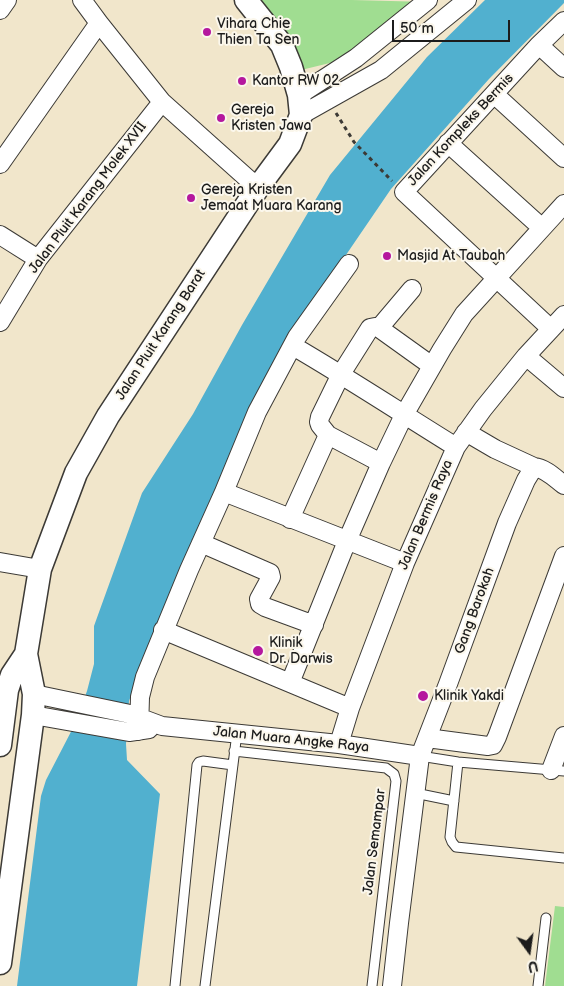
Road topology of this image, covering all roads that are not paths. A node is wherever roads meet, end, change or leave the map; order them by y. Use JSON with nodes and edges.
{"nodes":[{"id":1,"x":7,"y":0,"type":"edge"},
{"id":2,"x":82,"y":0,"type":"edge"},
{"id":3,"x":246,"y":0,"type":"edge"},
{"id":4,"x":428,"y":0,"type":"edge"},
{"id":5,"x":456,"y":3,"type":"edge"},
{"id":6,"x":0,"y":10,"type":"edge"},
{"id":7,"x":564,"y":20,"type":"edge"},
{"id":8,"x":99,"y":23,"type":"junction"},
{"id":9,"x":539,"y":45,"type":"junction"},
{"id":10,"x":564,"y":68,"type":"edge"},
{"id":11,"x":494,"y":94,"type":"junction"},
{"id":12,"x":162,"y":102,"type":"junction"},
{"id":13,"x":300,"y":105,"type":"junction"},
{"id":14,"x":448,"y":143,"type":"junction"},
{"id":15,"x":564,"y":158,"type":"edge"},
{"id":16,"x":0,"y":164,"type":"edge"},
{"id":17,"x":259,"y":186,"type":"junction"},
{"id":18,"x":564,"y":204,"type":"edge"},
{"id":19,"x":542,"y":228,"type":"junction"},
{"id":20,"x":0,"y":236,"type":"edge"},
{"id":21,"x":38,"y":259,"type":"junction"},
{"id":22,"x":349,"y":264,"type":"dead end"},
{"id":23,"x":497,"y":278,"type":"junction"},
{"id":24,"x":412,"y":289,"type":"dead end"},
{"id":25,"x":564,"y":315,"type":"edge"},
{"id":26,"x":0,"y":322,"type":"edge"},
{"id":27,"x":379,"y":328,"type":"junction"},
{"id":28,"x":551,"y":329,"type":"junction"},
{"id":29,"x":293,"y":346,"type":"junction"},
{"id":30,"x":526,"y":356,"type":"junction"},
{"id":31,"x":432,"y":366,"type":"junction"},
{"id":32,"x":341,"y":374,"type":"junction"},
{"id":33,"x":564,"y":388,"type":"edge"},
{"id":34,"x":404,"y":415,"type":"junction"},
{"id":35,"x":466,"y":432,"type":"junction"},
{"id":36,"x":328,"y":435,"type":"junction"},
{"id":37,"x":456,"y":447,"type":"junction"},
{"id":38,"x":381,"y":463,"type":"junction"},
{"id":39,"x":534,"y":467,"type":"junction"},
{"id":40,"x":564,"y":484,"type":"edge"},
{"id":41,"x":224,"y":492,"type":"junction"},
{"id":42,"x":290,"y":519,"type":"junction"},
{"id":43,"x":347,"y":541,"type":"junction"},
{"id":44,"x":201,"y":543,"type":"junction"},
{"id":45,"x":564,"y":556,"type":"edge"},
{"id":46,"x":0,"y":562,"type":"edge"},
{"id":47,"x":405,"y":563,"type":"junction"},
{"id":48,"x":40,"y":569,"type":"junction"},
{"id":49,"x":314,"y":624,"type":"junction"},
{"id":50,"x":164,"y":630,"type":"junction"},
{"id":51,"x":26,"y":654,"type":"junction"},
{"id":52,"x":290,"y":682,"type":"junction"},
{"id":53,"x":3,"y":700,"type":"edge"},
{"id":54,"x":33,"y":704,"type":"junction"},
{"id":55,"x":350,"y":708,"type":"junction"},
{"id":56,"x":135,"y":724,"type":"junction"},
{"id":57,"x":237,"y":733,"type":"junction"},
{"id":58,"x":564,"y":736,"type":"edge"},
{"id":59,"x":427,"y":738,"type":"junction"},
{"id":60,"x":0,"y":744,"type":"edge"},
{"id":61,"x":339,"y":744,"type":"junction"},
{"id":62,"x":234,"y":751,"type":"junction"},
{"id":63,"x":420,"y":756,"type":"junction"},
{"id":64,"x":458,"y":762,"type":"junction"},
{"id":65,"x":233,"y":765,"type":"junction"},
{"id":66,"x":558,"y":771,"type":"edge"},
{"id":67,"x":415,"y":793,"type":"junction"},
{"id":68,"x":454,"y":801,"type":"junction"},
{"id":69,"x":10,"y":814,"type":"edge"},
{"id":70,"x":564,"y":858,"type":"edge"},
{"id":71,"x":546,"y":918,"type":"dead end"},
{"id":72,"x":378,"y":934,"type":"junction"},
{"id":73,"x":397,"y":936,"type":"junction"},
{"id":74,"x":0,"y":963,"type":"edge"},
{"id":75,"x":175,"y":986,"type":"edge"},
{"id":76,"x":205,"y":986,"type":"edge"},
{"id":77,"x":372,"y":986,"type":"edge"},
{"id":78,"x":392,"y":986,"type":"edge"},
{"id":79,"x":538,"y":986,"type":"edge"}],
"edges":[{"from":1,"to":6,"type":"street"},
{"from":2,"to":8,"type":"street"},
{"from":3,"to":13,"type":"street"},
{"from":4,"to":13,"type":"street"},
{"from":5,"to":13,"type":"street"},
{"from":7,"to":9,"type":"street","name":"Jalan Kompleks Bermis"},
{"from":8,"to":12,"type":"street"},
{"from":8,"to":16,"type":"street"},
{"from":9,"to":10,"type":"street"},
{"from":9,"to":11,"type":"street","name":"Jalan Kompleks Bermis"},
{"from":11,"to":14,"type":"street","name":"Jalan Kompleks Bermis"},
{"from":11,"to":15,"type":"street"},
{"from":12,"to":17,"type":"street"},
{"from":12,"to":21,"type":"street","name":"Jalan Pluit Karang Molek XVII"},
{"from":13,"to":17,"type":"street","name":"Jalan Pluit Karang Barat"},
{"from":14,"to":19,"type":"street"},
{"from":14,"to":23,"type":"street","name":"Jalan Kompleks Bermis"},
{"from":17,"to":48,"type":"street","name":"Jalan Pluit Karang Barat"},
{"from":18,"to":19,"type":"street"},
{"from":19,"to":23,"type":"street"},
{"from":20,"to":21,"type":"street"},
{"from":21,"to":26,"type":"street","name":"Jalan Pluit Karang Molek XVII"},
{"from":22,"to":29,"type":"street"},
{"from":23,"to":28,"type":"street"},
{"from":23,"to":31,"type":"street"},
{"from":24,"to":27,"type":"street"},
{"from":25,"to":28,"type":"street","name":"Jalan Bermis Raya"},
{"from":27,"to":31,"type":"street"},
{"from":27,"to":32,"type":"street"},
{"from":28,"to":30,"type":"street","name":"Jalan Bermis Raya"},
{"from":29,"to":32,"type":"street"},
{"from":29,"to":41,"type":"street"},
{"from":30,"to":33,"type":"street"},
{"from":30,"to":35,"type":"street","name":"Jalan Bermis Raya"},
{"from":31,"to":34,"type":"street"},
{"from":32,"to":34,"type":"street"},
{"from":32,"to":36,"type":"street"},
{"from":34,"to":37,"type":"street"},
{"from":34,"to":38,"type":"street"},
{"from":35,"to":37,"type":"street","name":"Jalan Bermis Raya"},
{"from":35,"to":39,"type":"street"},
{"from":36,"to":38,"type":"street"},
{"from":36,"to":42,"type":"street"},
{"from":37,"to":47,"type":"street","name":"Jalan Bermis Raya"},
{"from":38,"to":43,"type":"street"},
{"from":39,"to":40,"type":"street"},
{"from":39,"to":59,"type":"street","name":"Gang Barokah"},
{"from":41,"to":42,"type":"street"},
{"from":41,"to":44,"type":"street"},
{"from":42,"to":43,"type":"street"},
{"from":43,"to":47,"type":"street"},
{"from":43,"to":49,"type":"street"},
{"from":44,"to":49,"type":"street"},
{"from":44,"to":50,"type":"street"},
{"from":45,"to":59,"type":"street"},
{"from":46,"to":48,"type":"street"},
{"from":47,"to":55,"type":"street","name":"Jalan Bermis Raya"},
{"from":48,"to":51,"type":"street","name":"Jalan Pluit Karang Barat"},
{"from":49,"to":52,"type":"street"},
{"from":50,"to":52,"type":"street"},
{"from":50,"to":56,"type":"street"},
{"from":51,"to":53,"type":"street"},
{"from":51,"to":54,"type":"street","name":"Jalan Pluit Karang Barat"},
{"from":52,"to":55,"type":"street"},
{"from":53,"to":54,"type":"street"},
{"from":53,"to":60,"type":"street"},
{"from":54,"to":56,"type":"street","name":"Jalan Muara Angke Raya"},
{"from":54,"to":56,"type":"street","name":"Jalan Muara Angke Raya"},
{"from":54,"to":69,"type":"street","name":"Jalan Pluit Karang Barat"},
{"from":55,"to":61,"type":"street","name":"Jalan Bermis Raya"},
{"from":56,"to":57,"type":"street","name":"Jalan Muara Angke Raya"},
{"from":57,"to":61,"type":"street","name":"Jalan Muara Angke Raya"},
{"from":57,"to":62,"type":"lane"},
{"from":58,"to":66,"type":"street"},
{"from":59,"to":63,"type":"street","name":"Gang Barokah"},
{"from":61,"to":63,"type":"street","name":"Jalan Muara Angke Raya"},
{"from":62,"to":65,"type":"lane"},
{"from":62,"to":72,"type":"lane","name":"Jalan Semampar"},
{"from":63,"to":64,"type":"lane"},
{"from":63,"to":67,"type":"street","name":"Gang Barokah"},
{"from":64,"to":66,"type":"lane"},
{"from":64,"to":68,"type":"lane"},
{"from":65,"to":75,"type":"lane"},
{"from":65,"to":76,"type":"lane"},
{"from":67,"to":68,"type":"lane"},
{"from":67,"to":73,"type":"street","name":"Gang Barokah"},
{"from":68,"to":70,"type":"lane"},
{"from":69,"to":74,"type":"street","name":"Jalan Pluit Karang Barat"},
{"from":71,"to":79,"type":"lane"},
{"from":72,"to":73,"type":"lane"},
{"from":72,"to":77,"type":"lane","name":"Jalan Semampar"},
{"from":73,"to":78,"type":"street","name":"Gang Barokah"}]}
